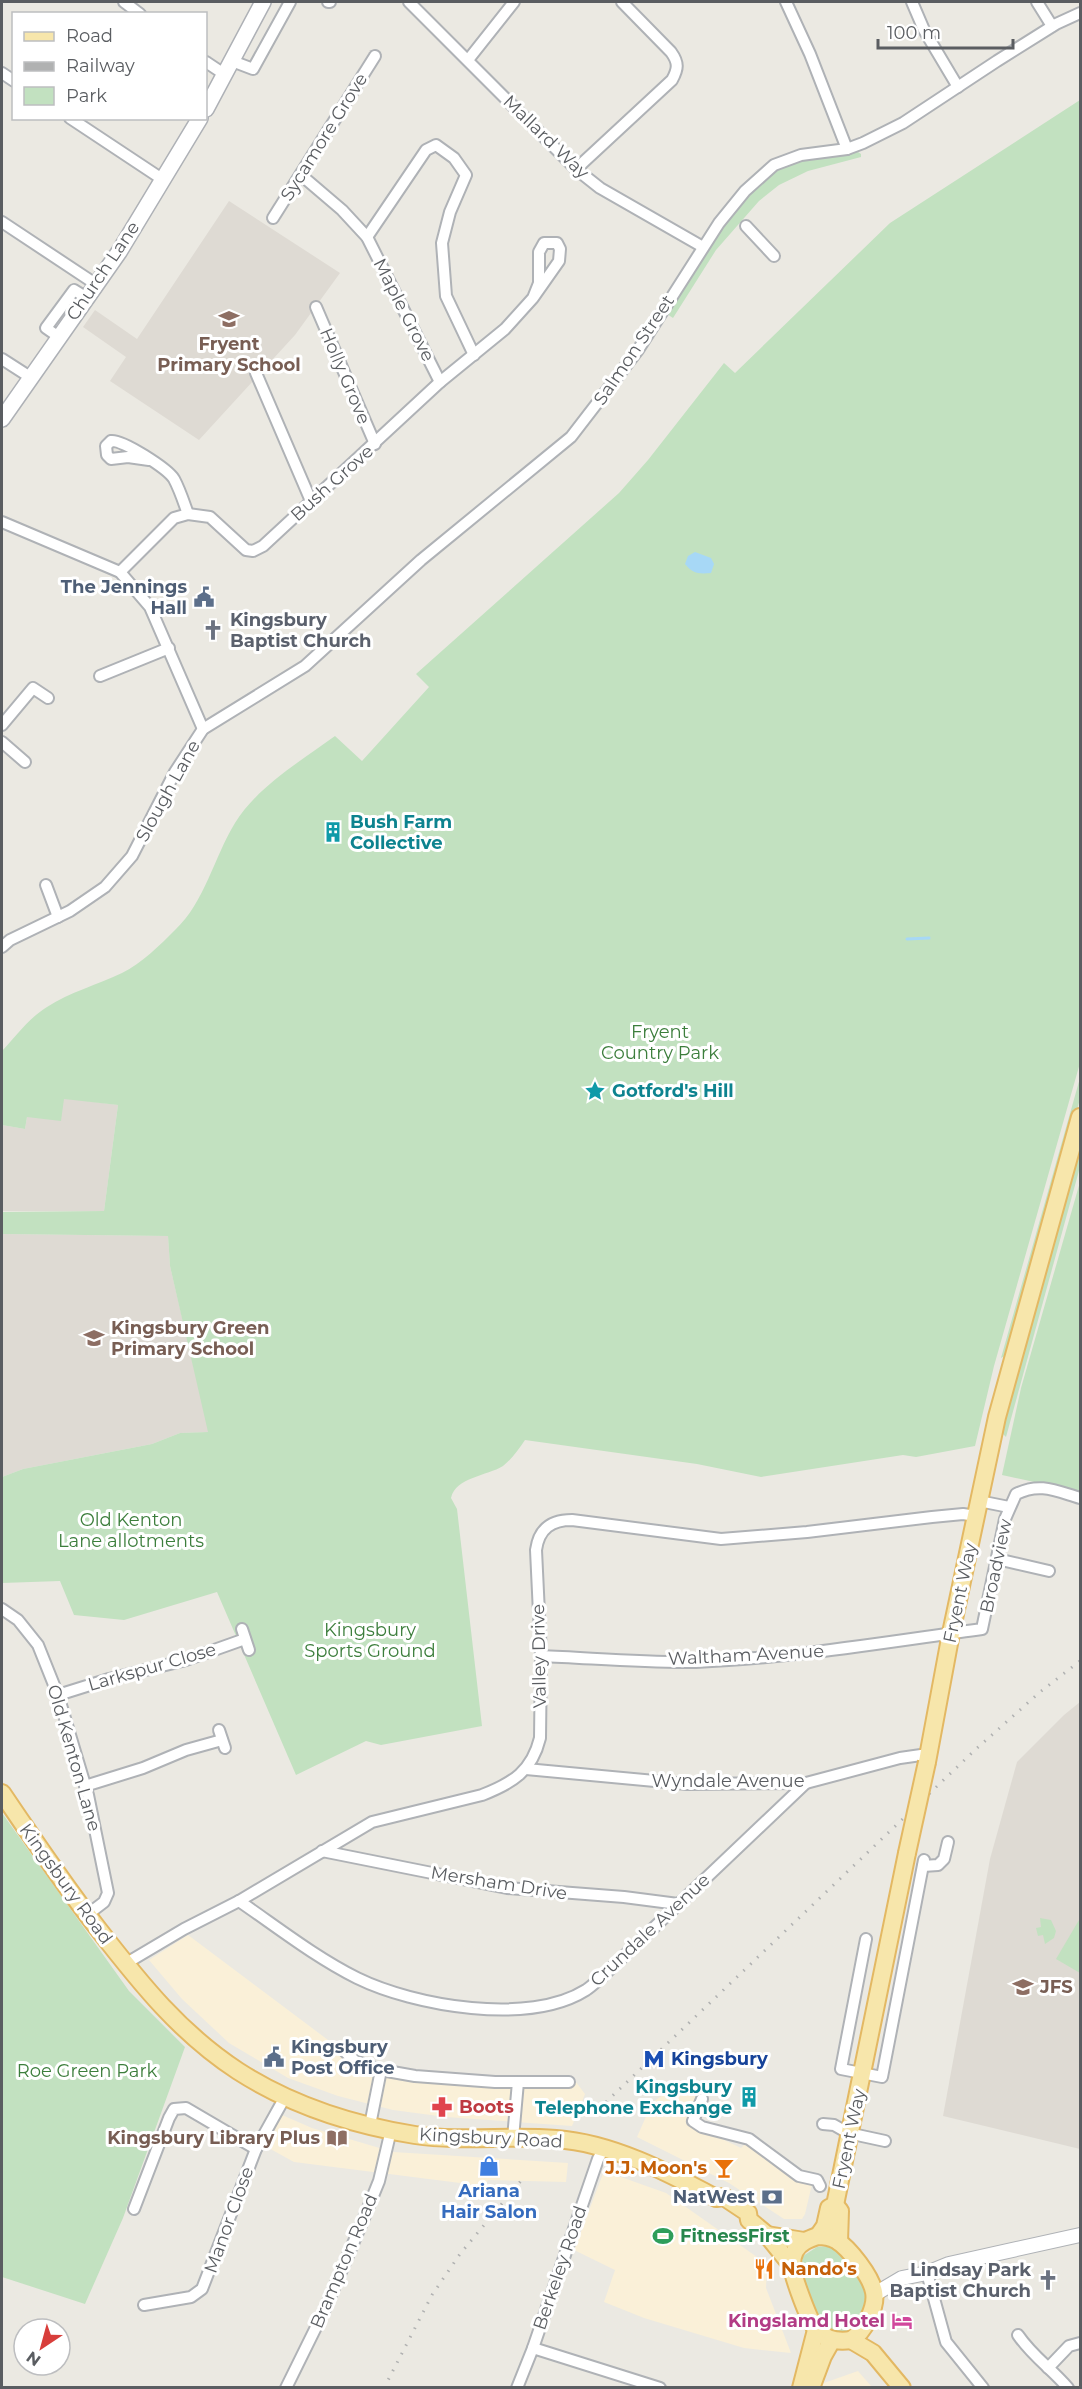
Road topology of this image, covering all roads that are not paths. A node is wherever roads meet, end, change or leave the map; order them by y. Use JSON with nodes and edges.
{"nodes":[{"id":1,"x":124,"y":2,"type":"edge"},
{"id":2,"x":263,"y":2,"type":"edge"},
{"id":3,"x":290,"y":2,"type":"edge"},
{"id":4,"x":409,"y":2,"type":"edge"},
{"id":5,"x":514,"y":2,"type":"edge"},
{"id":6,"x":622,"y":2,"type":"edge"},
{"id":7,"x":786,"y":2,"type":"edge"},
{"id":8,"x":912,"y":2,"type":"edge"},
{"id":9,"x":1037,"y":2,"type":"edge"},
{"id":10,"x":137,"y":12,"type":"edge"},
{"id":11,"x":1080,"y":13,"type":"edge"},
{"id":12,"x":1053,"y":26,"type":"junction"},
{"id":13,"x":375,"y":56,"type":"dead end"},
{"id":14,"x":468,"y":60,"type":"junction"},
{"id":15,"x":207,"y":62,"type":"edge"},
{"id":16,"x":228,"y":68,"type":"junction"},
{"id":17,"x":958,"y":87,"type":"junction"},
{"id":18,"x":207,"y":107,"type":"edge"},
{"id":19,"x":73,"y":120,"type":"edge"},
{"id":20,"x":199,"y":120,"type":"edge"},
{"id":21,"x":848,"y":149,"type":"junction"},
{"id":22,"x":576,"y":169,"type":"junction"},
{"id":23,"x":301,"y":175,"type":"junction"},
{"id":24,"x":162,"y":180,"type":"junction"},
{"id":25,"x":273,"y":218,"type":"dead end"},
{"id":26,"x":2,"y":222,"type":"edge"},
{"id":27,"x":746,"y":226,"type":"dead end"},
{"id":28,"x":367,"y":237,"type":"junction"},
{"id":29,"x":703,"y":247,"type":"junction"},
{"id":30,"x":774,"y":256,"type":"dead end"},
{"id":31,"x":97,"y":285,"type":"junction"},
{"id":32,"x":533,"y":298,"type":"junction"},
{"id":33,"x":316,"y":307,"type":"dead end"},
{"id":34,"x":474,"y":355,"type":"junction"},
{"id":35,"x":2,"y":359,"type":"edge"},
{"id":36,"x":256,"y":373,"type":"dead end"},
{"id":37,"x":30,"y":377,"type":"junction"},
{"id":38,"x":440,"y":382,"type":"junction"},
{"id":39,"x":3,"y":413,"type":"edge"},
{"id":40,"x":375,"y":444,"type":"junction"},
{"id":41,"x":149,"y":460,"type":"dead end"},
{"id":42,"x":311,"y":501,"type":"junction"},
{"id":43,"x":188,"y":514,"type":"junction"},
{"id":44,"x":2,"y":522,"type":"edge"},
{"id":45,"x":120,"y":572,"type":"junction"},
{"id":46,"x":169,"y":648,"type":"junction"},
{"id":47,"x":100,"y":676,"type":"dead end"},
{"id":48,"x":48,"y":698,"type":"dead end"},
{"id":49,"x":2,"y":725,"type":"edge"},
{"id":50,"x":203,"y":729,"type":"junction"},
{"id":51,"x":2,"y":742,"type":"edge"},
{"id":52,"x":25,"y":762,"type":"dead end"},
{"id":53,"x":46,"y":885,"type":"dead end"},
{"id":54,"x":58,"y":917,"type":"junction"},
{"id":55,"x":2,"y":947,"type":"edge"},
{"id":56,"x":1080,"y":1117,"type":"edge"},
{"id":57,"x":1080,"y":1498,"type":"edge"},
{"id":58,"x":1008,"y":1507,"type":"junction"},
{"id":59,"x":978,"y":1508,"type":"junction"},
{"id":60,"x":997,"y":1558,"type":"junction"},
{"id":61,"x":1049,"y":1571,"type":"dead end"},
{"id":62,"x":2,"y":1609,"type":"edge"},
{"id":63,"x":951,"y":1633,"type":"junction"},
{"id":64,"x":245,"y":1639,"type":"dead end"},
{"id":65,"x":541,"y":1656,"type":"junction"},
{"id":66,"x":58,"y":1695,"type":"junction"},
{"id":67,"x":222,"y":1739,"type":"dead end"},
{"id":68,"x":927,"y":1758,"type":"junction"},
{"id":69,"x":526,"y":1769,"type":"junction"},
{"id":70,"x":806,"y":1783,"type":"junction"},
{"id":71,"x":85,"y":1786,"type":"junction"},
{"id":72,"x":2,"y":1793,"type":"edge"},
{"id":73,"x":948,"y":1842,"type":"dead end"},
{"id":74,"x":322,"y":1851,"type":"junction"},
{"id":75,"x":907,"y":1857,"type":"junction"},
{"id":76,"x":924,"y":1863,"type":"junction"},
{"id":77,"x":239,"y":1900,"type":"junction"},
{"id":78,"x":678,"y":1904,"type":"junction"},
{"id":79,"x":87,"y":1915,"type":"junction"},
{"id":80,"x":866,"y":1939,"type":"dead end"},
{"id":81,"x":125,"y":1964,"type":"junction"},
{"id":82,"x":340,"y":2047,"type":"dead end"},
{"id":83,"x":381,"y":2070,"type":"junction"},
{"id":84,"x":863,"y":2073,"type":"junction"},
{"id":85,"x":518,"y":2082,"type":"junction"},
{"id":86,"x":569,"y":2082,"type":"dead end"},
{"id":87,"x":285,"y":2097,"type":"junction"},
{"id":88,"x":702,"y":2099,"type":"dead end"},
{"id":89,"x":823,"y":2124,"type":"dead end"},
{"id":90,"x":370,"y":2125,"type":"junction"},
{"id":91,"x":391,"y":2130,"type":"junction"},
{"id":92,"x":848,"y":2133,"type":"junction"},
{"id":93,"x":513,"y":2138,"type":"junction"},
{"id":94,"x":885,"y":2141,"type":"dead end"},
{"id":95,"x":604,"y":2148,"type":"junction"},
{"id":96,"x":256,"y":2149,"type":"junction"},
{"id":97,"x":820,"y":2186,"type":"dead end"},
{"id":98,"x":835,"y":2205,"type":"junction"},
{"id":99,"x":134,"y":2209,"type":"dead end"},
{"id":100,"x":767,"y":2235,"type":"junction"},
{"id":101,"x":1079,"y":2237,"type":"edge"},
{"id":102,"x":811,"y":2239,"type":"junction"},
{"id":103,"x":839,"y":2242,"type":"junction"},
{"id":104,"x":792,"y":2266,"type":"junction"},
{"id":105,"x":927,"y":2273,"type":"junction"},
{"id":106,"x":868,"y":2275,"type":"junction"},
{"id":107,"x":896,"y":2281,"type":"junction"},
{"id":108,"x":874,"y":2294,"type":"junction"},
{"id":109,"x":144,"y":2305,"type":"dead end"},
{"id":110,"x":864,"y":2327,"type":"junction"},
{"id":111,"x":816,"y":2330,"type":"junction"},
{"id":112,"x":1018,"y":2335,"type":"dead end"},
{"id":113,"x":832,"y":2340,"type":"junction"},
{"id":114,"x":851,"y":2340,"type":"junction"},
{"id":115,"x":1080,"y":2343,"type":"edge"},
{"id":116,"x":533,"y":2348,"type":"junction"},
{"id":117,"x":873,"y":2353,"type":"junction"},
{"id":118,"x":1048,"y":2368,"type":"junction"},
{"id":119,"x":286,"y":2388,"type":"edge"},
{"id":120,"x":517,"y":2388,"type":"edge"},
{"id":121,"x":660,"y":2388,"type":"edge"},
{"id":122,"x":801,"y":2388,"type":"edge"},
{"id":123,"x":811,"y":2388,"type":"edge"},
{"id":124,"x":902,"y":2388,"type":"edge"},
{"id":125,"x":983,"y":2388,"type":"edge"},
{"id":126,"x":1068,"y":2388,"type":"edge"}],
"edges":[{"from":1,"to":10,"type":"street"},
{"from":2,"to":16,"type":"main road"},
{"from":3,"to":16,"type":"street"},
{"from":4,"to":14,"type":"street","name":"Mallard Way"},
{"from":5,"to":14,"type":"street"},
{"from":6,"to":22,"type":"street"},
{"from":7,"to":21,"type":"street"},
{"from":8,"to":17,"type":"street"},
{"from":9,"to":12,"type":"street"},
{"from":11,"to":12,"type":"street","name":"Salmon Street"},
{"from":12,"to":17,"type":"street","name":"Salmon Street"},
{"from":13,"to":23,"type":"street","name":"Sycamore Grove"},
{"from":14,"to":22,"type":"street","name":"Mallard Way"},
{"from":15,"to":16,"type":"street"},
{"from":16,"to":18,"type":"main road"},
{"from":17,"to":21,"type":"street","name":"Salmon Street"},
{"from":19,"to":24,"type":"street"},
{"from":20,"to":24,"type":"main road","name":"Church Lane"},
{"from":21,"to":29,"type":"street","name":"Salmon Street"},
{"from":22,"to":29,"type":"street","name":"Mallard Way"},
{"from":23,"to":25,"type":"street","name":"Sycamore Grove"},
{"from":23,"to":28,"type":"street","name":"Maple Grove"},
{"from":24,"to":31,"type":"main road","name":"Church Lane"},
{"from":26,"to":31,"type":"street"},
{"from":27,"to":30,"type":"street"},
{"from":28,"to":34,"type":"street","name":"Maple Grove"},
{"from":28,"to":38,"type":"street","name":"Maple Grove"},
{"from":29,"to":50,"type":"street","name":"Salmon Street"},
{"from":31,"to":37,"type":"main road","name":"Church Lane"},
{"from":32,"to":32,"type":"street","name":"Bush Grove"},
{"from":32,"to":34,"type":"street","name":"Bush Grove"},
{"from":33,"to":40,"type":"street","name":"Holly Grove"},
{"from":34,"to":38,"type":"street","name":"Bush Grove"},
{"from":35,"to":37,"type":"street"},
{"from":36,"to":42,"type":"street"},
{"from":37,"to":39,"type":"main road","name":"Church Lane"},
{"from":38,"to":40,"type":"street","name":"Bush Grove"},
{"from":40,"to":42,"type":"street","name":"Bush Grove"},
{"from":41,"to":43,"type":"street"},
{"from":42,"to":43,"type":"street","name":"Bush Grove"},
{"from":43,"to":45,"type":"street"},
{"from":44,"to":45,"type":"street","name":"Slough Lane"},
{"from":45,"to":46,"type":"street","name":"Slough Lane"},
{"from":46,"to":47,"type":"street"},
{"from":46,"to":50,"type":"street","name":"Slough Lane"},
{"from":48,"to":49,"type":"street"},
{"from":50,"to":54,"type":"street","name":"Slough Lane"},
{"from":51,"to":52,"type":"street"},
{"from":53,"to":54,"type":"street"},
{"from":54,"to":55,"type":"street","name":"Slough Lane"},
{"from":56,"to":59,"type":"main road","name":"Fryent Way"},
{"from":57,"to":58,"type":"street","name":"Broadview"},
{"from":58,"to":59,"type":"street","name":"Broadview"},
{"from":58,"to":60,"type":"street","name":"Broadview"},
{"from":59,"to":63,"type":"main road","name":"Fryent Way"},
{"from":59,"to":65,"type":"street","name":"Valley Drive"},
{"from":60,"to":61,"type":"street"},
{"from":60,"to":63,"type":"street","name":"Broadview"},
{"from":62,"to":66,"type":"street","name":"Old Kenton Lane"},
{"from":63,"to":65,"type":"street","name":"Waltham Avenue"},
{"from":63,"to":68,"type":"main road","name":"Fryent Way"},
{"from":64,"to":66,"type":"street","name":"Larkspur Close"},
{"from":65,"to":69,"type":"street","name":"Valley Drive"},
{"from":66,"to":71,"type":"street","name":"Old Kenton Lane"},
{"from":67,"to":71,"type":"street"},
{"from":68,"to":70,"type":"street","name":"Wyndale Avenue"},
{"from":68,"to":75,"type":"main road","name":"Fryent Way","bridge":true},
{"from":69,"to":70,"type":"street","name":"Wyndale Avenue"},
{"from":69,"to":74,"type":"street","name":"Valley Drive"},
{"from":70,"to":78,"type":"street","name":"Crundale Avenue"},
{"from":71,"to":79,"type":"street","name":"Old Kenton Lane"},
{"from":72,"to":79,"type":"main road","name":"Kingsbury Road"},
{"from":73,"to":76,"type":"street"},
{"from":74,"to":77,"type":"street","name":"Valley Drive"},
{"from":74,"to":78,"type":"street","name":"Mersham Drive"},
{"from":75,"to":76,"type":"street"},
{"from":75,"to":84,"type":"main road","name":"Fryent Way"},
{"from":76,"to":84,"type":"street","name":"Fryent Way"},
{"from":77,"to":78,"type":"street","name":"Crundale Avenue"},
{"from":77,"to":81,"type":"street","name":"Valley Drive"},
{"from":79,"to":81,"type":"main road","name":"Kingsbury Road"},
{"from":80,"to":84,"type":"street"},
{"from":81,"to":87,"type":"main road","name":"Kingsbury Road"},
{"from":82,"to":83,"type":"street"},
{"from":83,"to":85,"type":"street"},
{"from":83,"to":90,"type":"street"},
{"from":84,"to":92,"type":"main road","name":"Fryent Way"},
{"from":85,"to":86,"type":"street"},
{"from":85,"to":93,"type":"street"},
{"from":87,"to":90,"type":"main road","name":"Kingsbury Road"},
{"from":87,"to":96,"type":"street","name":"Manor Close"},
{"from":88,"to":97,"type":"street"},
{"from":89,"to":92,"type":"street"},
{"from":90,"to":91,"type":"main road","name":"Kingsbury Road"},
{"from":91,"to":93,"type":"main road","name":"Kingsbury Road"},
{"from":91,"to":119,"type":"street","name":"Brampton Road"},
{"from":92,"to":94,"type":"street"},
{"from":92,"to":98,"type":"main road","name":"Fryent Way"},
{"from":93,"to":95,"type":"main road","name":"Kingsbury Road"},
{"from":95,"to":100,"type":"main road","name":"Kingsbury Road"},
{"from":95,"to":116,"type":"street","name":"Berkeley Road"},
{"from":96,"to":99,"type":"street"},
{"from":96,"to":109,"type":"street","name":"Manor Close"},
{"from":98,"to":102,"type":"main road","name":"Fryent Way"},
{"from":98,"to":103,"type":"main road","name":"Fryent Way"},
{"from":100,"to":102,"type":"main road"},
{"from":100,"to":104,"type":"main road","name":"Kingsbury Road"},
{"from":101,"to":105,"type":"street"},
{"from":102,"to":103,"type":"main road"},
{"from":102,"to":104,"type":"main road"},
{"from":103,"to":106,"type":"main road"},
{"from":104,"to":111,"type":"main road"},
{"from":105,"to":107,"type":"street"},
{"from":105,"to":125,"type":"street"},
{"from":106,"to":107,"type":"street"},
{"from":106,"to":108,"type":"main road"},
{"from":107,"to":108,"type":"street"},
{"from":108,"to":110,"type":"main road"},
{"from":110,"to":114,"type":"main road"},
{"from":110,"to":117,"type":"main road"},
{"from":111,"to":113,"type":"main road"},
{"from":111,"to":122,"type":"main road"},
{"from":112,"to":118,"type":"street"},
{"from":113,"to":114,"type":"main road"},
{"from":113,"to":123,"type":"main road"},
{"from":114,"to":117,"type":"main road"},
{"from":115,"to":118,"type":"street"},
{"from":116,"to":120,"type":"street","name":"Berkeley Road"},
{"from":116,"to":121,"type":"street"},
{"from":117,"to":124,"type":"main road"},
{"from":118,"to":126,"type":"street"}]}
